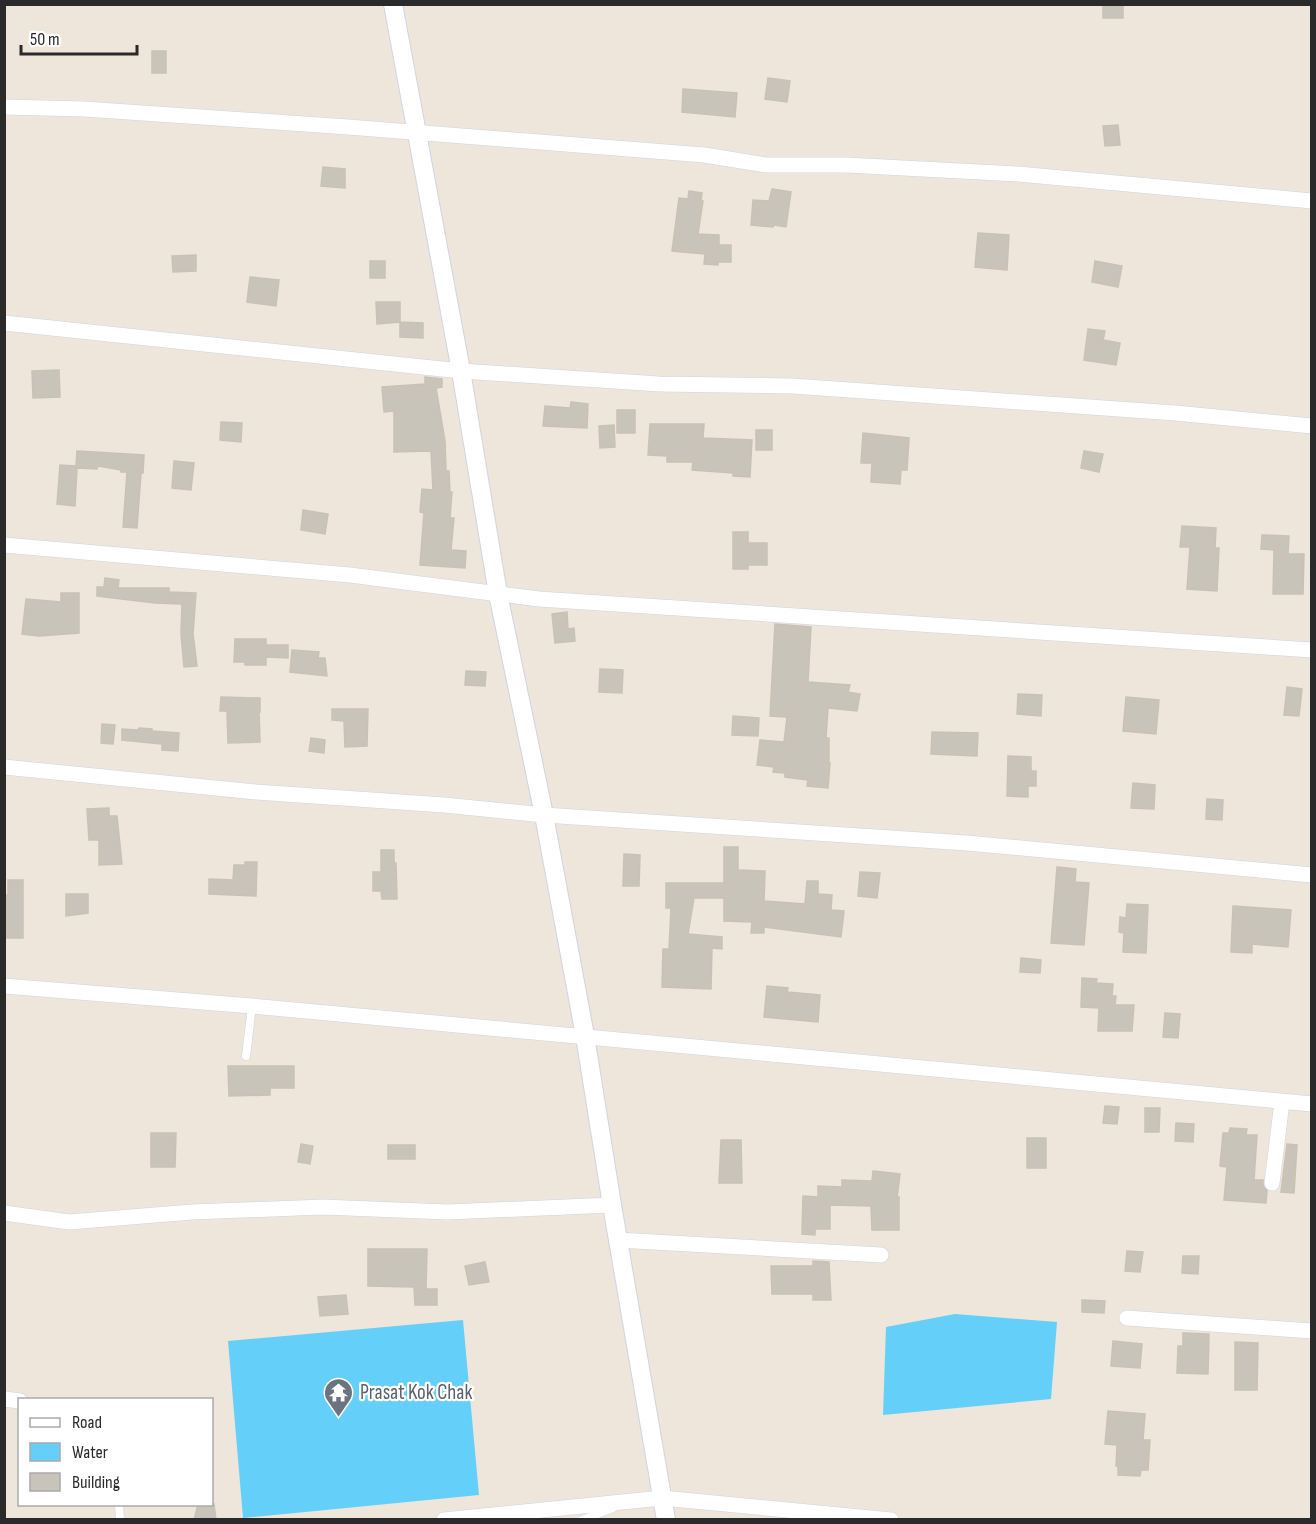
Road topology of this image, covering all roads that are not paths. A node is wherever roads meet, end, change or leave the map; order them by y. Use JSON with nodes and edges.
{"nodes":[{"id":1,"x":393,"y":4,"type":"edge"},
{"id":2,"x":4,"y":106,"type":"edge"},
{"id":3,"x":417,"y":134,"type":"junction"},
{"id":4,"x":1311,"y":201,"type":"edge"},
{"id":5,"x":4,"y":323,"type":"edge"},
{"id":6,"x":461,"y":371,"type":"junction"},
{"id":7,"x":1311,"y":426,"type":"edge"},
{"id":8,"x":4,"y":546,"type":"edge"},
{"id":9,"x":498,"y":594,"type":"junction"},
{"id":10,"x":1311,"y":650,"type":"edge"},
{"id":11,"x":4,"y":767,"type":"edge"},
{"id":12,"x":544,"y":815,"type":"junction"},
{"id":13,"x":1311,"y":874,"type":"edge"},
{"id":14,"x":4,"y":986,"type":"edge"},
{"id":15,"x":252,"y":1006,"type":"junction"},
{"id":16,"x":585,"y":1036,"type":"junction"},
{"id":17,"x":246,"y":1056,"type":"dead end"},
{"id":18,"x":1282,"y":1102,"type":"junction"},
{"id":19,"x":1311,"y":1104,"type":"edge"},
{"id":20,"x":1272,"y":1183,"type":"dead end"},
{"id":21,"x":612,"y":1205,"type":"junction"},
{"id":22,"x":4,"y":1213,"type":"edge"},
{"id":23,"x":618,"y":1240,"type":"junction"},
{"id":24,"x":881,"y":1255,"type":"dead end"},
{"id":25,"x":1127,"y":1318,"type":"dead end"},
{"id":26,"x":1311,"y":1331,"type":"edge"},
{"id":27,"x":657,"y":1498,"type":"junction"},
{"id":28,"x":630,"y":1501,"type":"junction"},
{"id":29,"x":444,"y":1520,"type":"edge"},
{"id":30,"x":582,"y":1520,"type":"edge"},
{"id":31,"x":666,"y":1520,"type":"edge"},
{"id":32,"x":891,"y":1520,"type":"edge"}],
"edges":[{"from":1,"to":3,"type":"street"},
{"from":2,"to":3,"type":"street"},
{"from":3,"to":4,"type":"street"},
{"from":3,"to":6,"type":"street"},
{"from":5,"to":6,"type":"street"},
{"from":6,"to":7,"type":"street"},
{"from":6,"to":9,"type":"street"},
{"from":8,"to":9,"type":"street"},
{"from":9,"to":10,"type":"street"},
{"from":9,"to":12,"type":"street"},
{"from":11,"to":12,"type":"street"},
{"from":12,"to":13,"type":"street"},
{"from":12,"to":16,"type":"street"},
{"from":14,"to":15,"type":"street"},
{"from":15,"to":16,"type":"street"},
{"from":15,"to":17,"type":"lane"},
{"from":16,"to":18,"type":"street"},
{"from":16,"to":21,"type":"street"},
{"from":18,"to":19,"type":"street"},
{"from":18,"to":20,"type":"street"},
{"from":21,"to":22,"type":"street"},
{"from":21,"to":23,"type":"street"},
{"from":23,"to":24,"type":"street"},
{"from":23,"to":27,"type":"street"},
{"from":25,"to":26,"type":"street"},
{"from":27,"to":28,"type":"street"},
{"from":27,"to":31,"type":"street"},
{"from":27,"to":32,"type":"street"},
{"from":28,"to":29,"type":"street"},
{"from":28,"to":30,"type":"lane"}]}
